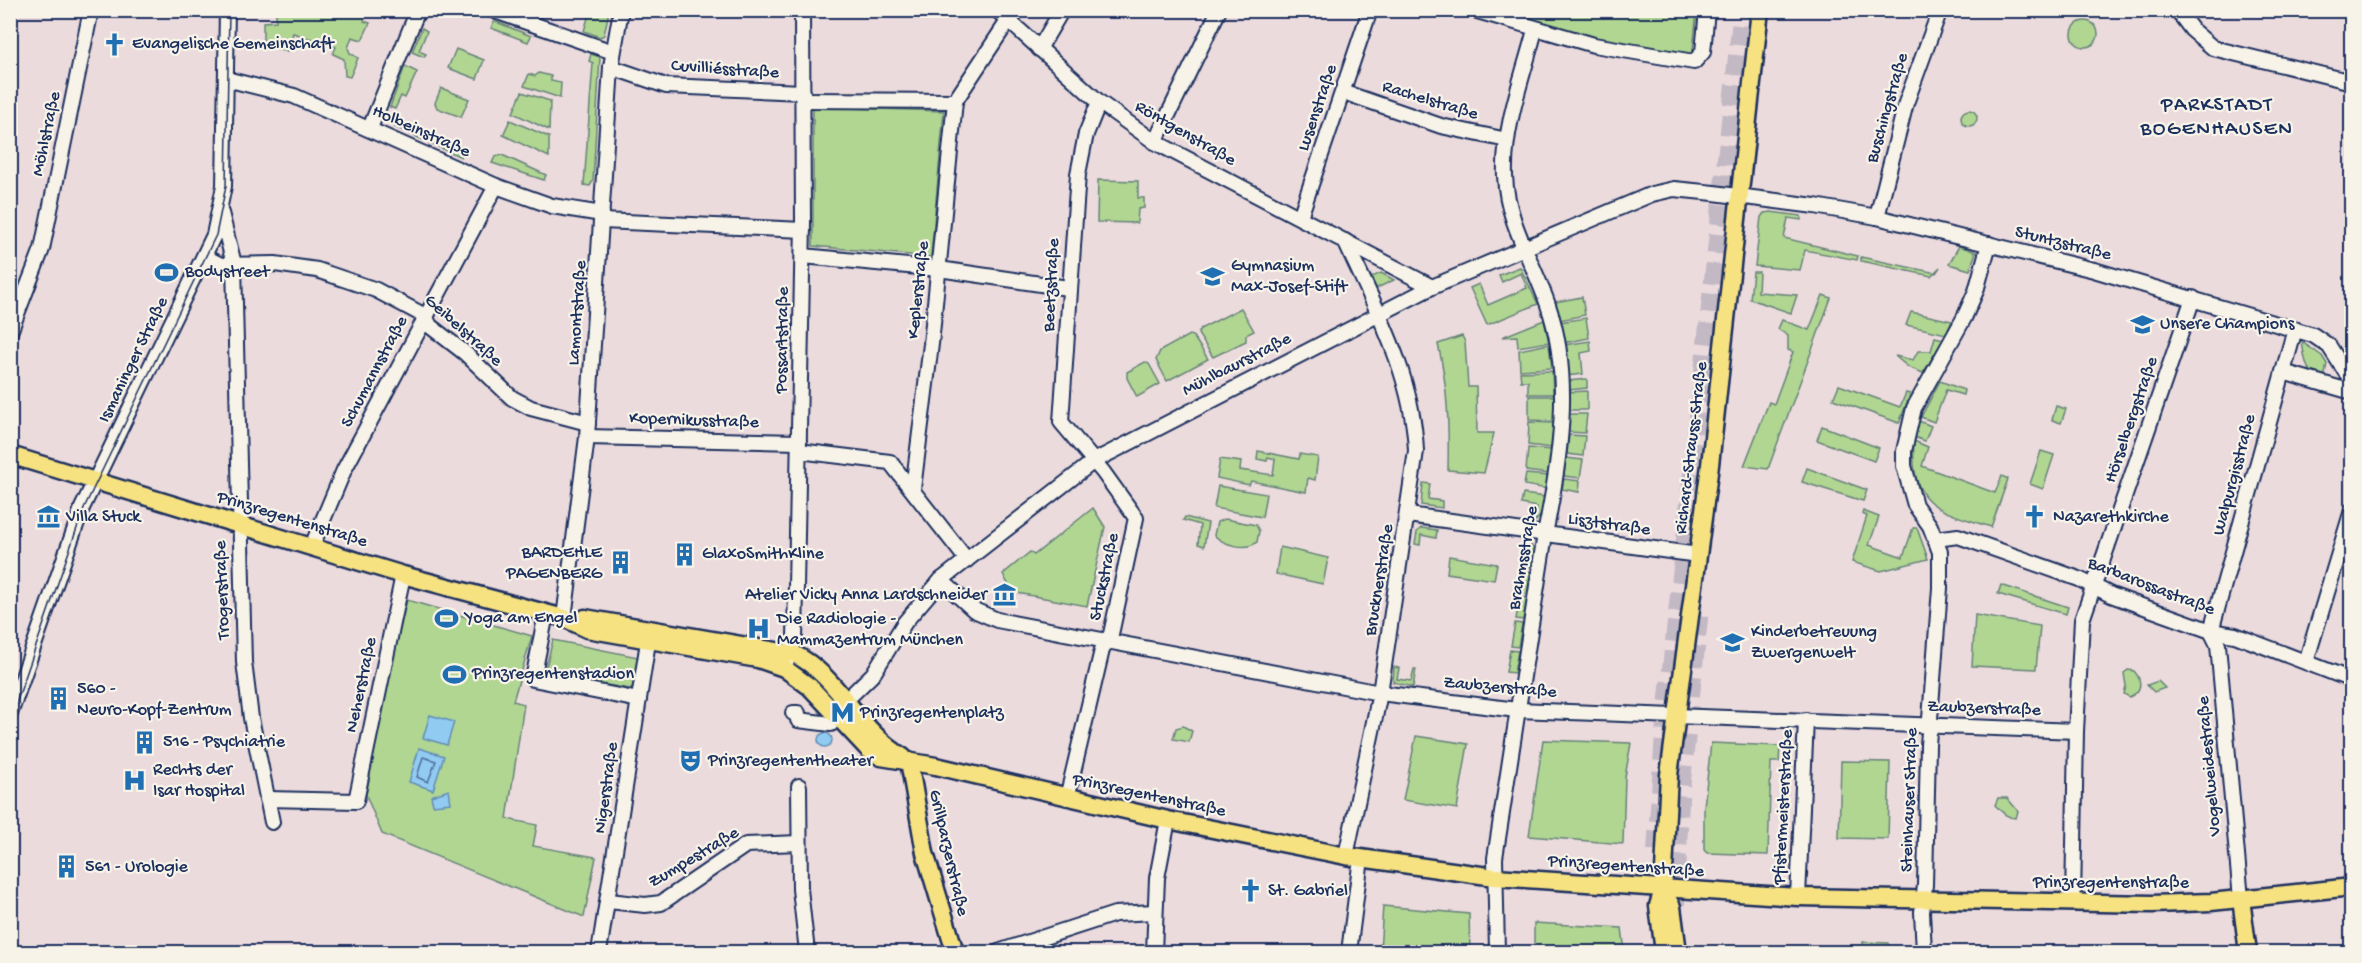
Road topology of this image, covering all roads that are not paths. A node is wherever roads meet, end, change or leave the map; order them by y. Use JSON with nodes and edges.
{"nodes":[{"id":1,"x":91,"y":10,"type":"edge"},
{"id":2,"x":227,"y":10,"type":"edge"},
{"id":3,"x":418,"y":10,"type":"edge"},
{"id":4,"x":492,"y":10,"type":"edge"},
{"id":5,"x":621,"y":10,"type":"edge"},
{"id":6,"x":802,"y":10,"type":"edge"},
{"id":7,"x":997,"y":10,"type":"edge"},
{"id":8,"x":1062,"y":10,"type":"edge"},
{"id":9,"x":1219,"y":10,"type":"edge"},
{"id":10,"x":1370,"y":10,"type":"edge"},
{"id":11,"x":1474,"y":10,"type":"edge"},
{"id":12,"x":1707,"y":10,"type":"edge"},
{"id":13,"x":1760,"y":10,"type":"edge"},
{"id":14,"x":1940,"y":10,"type":"edge"},
{"id":15,"x":2177,"y":10,"type":"edge"},
{"id":16,"x":1008,"y":21,"type":"junction"},
{"id":17,"x":1535,"y":30,"type":"junction"},
{"id":18,"x":1039,"y":49,"type":"junction"},
{"id":19,"x":613,"y":52,"type":"junction"},
{"id":20,"x":611,"y":67,"type":"junction"},
{"id":21,"x":226,"y":79,"type":"junction"},
{"id":22,"x":2352,"y":82,"type":"edge"},
{"id":23,"x":1343,"y":92,"type":"junction"},
{"id":24,"x":804,"y":96,"type":"junction"},
{"id":25,"x":955,"y":101,"type":"junction"},
{"id":26,"x":1099,"y":102,"type":"junction"},
{"id":27,"x":370,"y":128,"type":"junction"},
{"id":28,"x":1507,"y":140,"type":"junction"},
{"id":29,"x":1155,"y":142,"type":"junction"},
{"id":30,"x":496,"y":186,"type":"junction"},
{"id":31,"x":1739,"y":196,"type":"junction"},
{"id":32,"x":220,"y":212,"type":"junction"},
{"id":33,"x":602,"y":217,"type":"junction"},
{"id":34,"x":1300,"y":217,"type":"junction"},
{"id":35,"x":1877,"y":218,"type":"junction"},
{"id":36,"x":803,"y":231,"type":"junction"},
{"id":37,"x":1345,"y":241,"type":"junction"},
{"id":38,"x":1989,"y":244,"type":"junction"},
{"id":39,"x":1524,"y":249,"type":"junction"},
{"id":40,"x":803,"y":256,"type":"junction"},
{"id":41,"x":205,"y":257,"type":"junction"},
{"id":42,"x":234,"y":264,"type":"junction"},
{"id":43,"x":939,"y":269,"type":"junction"},
{"id":44,"x":1432,"y":287,"type":"junction"},
{"id":45,"x":1068,"y":288,"type":"junction"},
{"id":46,"x":2193,"y":298,"type":"junction"},
{"id":47,"x":1378,"y":314,"type":"junction"},
{"id":48,"x":424,"y":316,"type":"junction"},
{"id":49,"x":2295,"y":328,"type":"junction"},
{"id":50,"x":10,"y":332,"type":"edge"},
{"id":51,"x":2283,"y":372,"type":"junction"},
{"id":52,"x":2352,"y":382,"type":"edge"},
{"id":53,"x":2352,"y":392,"type":"edge"},
{"id":54,"x":588,"y":430,"type":"junction"},
{"id":55,"x":799,"y":446,"type":"junction"},
{"id":56,"x":10,"y":455,"type":"edge"},
{"id":57,"x":1094,"y":461,"type":"junction"},
{"id":58,"x":95,"y":480,"type":"junction"},
{"id":59,"x":913,"y":489,"type":"junction"},
{"id":60,"x":2352,"y":510,"type":"edge"},
{"id":61,"x":1408,"y":515,"type":"junction"},
{"id":62,"x":239,"y":524,"type":"junction"},
{"id":63,"x":1545,"y":534,"type":"junction"},
{"id":64,"x":1936,"y":539,"type":"junction"},
{"id":65,"x":312,"y":546,"type":"junction"},
{"id":66,"x":1698,"y":555,"type":"junction"},
{"id":67,"x":967,"y":560,"type":"junction"},
{"id":68,"x":403,"y":575,"type":"junction"},
{"id":69,"x":941,"y":580,"type":"junction"},
{"id":70,"x":2095,"y":587,"type":"junction"},
{"id":71,"x":546,"y":614,"type":"junction"},
{"id":72,"x":564,"y":618,"type":"junction"},
{"id":73,"x":2211,"y":631,"type":"junction"},
{"id":74,"x":652,"y":635,"type":"junction"},
{"id":75,"x":1107,"y":643,"type":"junction"},
{"id":76,"x":791,"y":653,"type":"junction"},
{"id":77,"x":2306,"y":662,"type":"junction"},
{"id":78,"x":784,"y":668,"type":"junction"},
{"id":79,"x":2352,"y":680,"type":"edge"},
{"id":80,"x":1380,"y":693,"type":"junction"},
{"id":81,"x":639,"y":700,"type":"junction"},
{"id":82,"x":1517,"y":710,"type":"junction"},
{"id":83,"x":793,"y":713,"type":"dead end"},
{"id":84,"x":836,"y":713,"type":"junction"},
{"id":85,"x":10,"y":714,"type":"edge"},
{"id":86,"x":1676,"y":717,"type":"junction"},
{"id":87,"x":1806,"y":720,"type":"junction"},
{"id":88,"x":1930,"y":725,"type":"junction"},
{"id":89,"x":2076,"y":731,"type":"junction"},
{"id":90,"x":909,"y":760,"type":"junction"},
{"id":91,"x":799,"y":786,"type":"dead end"},
{"id":92,"x":1066,"y":798,"type":"junction"},
{"id":93,"x":267,"y":799,"type":"junction"},
{"id":94,"x":1167,"y":820,"type":"junction"},
{"id":95,"x":272,"y":822,"type":"dead end"},
{"id":96,"x":799,"y":843,"type":"junction"},
{"id":97,"x":1353,"y":857,"type":"junction"},
{"id":98,"x":1495,"y":877,"type":"junction"},
{"id":99,"x":2352,"y":887,"type":"edge"},
{"id":100,"x":1663,"y":890,"type":"junction"},
{"id":101,"x":1798,"y":897,"type":"junction"},
{"id":102,"x":2241,"y":899,"type":"junction"},
{"id":103,"x":609,"y":901,"type":"junction"},
{"id":104,"x":1923,"y":901,"type":"junction"},
{"id":105,"x":2073,"y":903,"type":"junction"},
{"id":106,"x":1155,"y":912,"type":"junction"},
{"id":107,"x":599,"y":952,"type":"edge"},
{"id":108,"x":807,"y":952,"type":"edge"},
{"id":109,"x":955,"y":952,"type":"edge"},
{"id":110,"x":998,"y":952,"type":"edge"},
{"id":111,"x":1154,"y":952,"type":"edge"},
{"id":112,"x":1349,"y":952,"type":"edge"},
{"id":113,"x":1497,"y":952,"type":"edge"},
{"id":114,"x":1664,"y":952,"type":"edge"},
{"id":115,"x":1678,"y":952,"type":"edge"},
{"id":116,"x":1924,"y":952,"type":"edge"},
{"id":117,"x":2248,"y":952,"type":"edge"}],
"edges":[{"from":1,"to":50,"type":"street","name":"Möhlstraße"},
{"from":2,"to":21,"type":"street","name":"Ismaninger Straße"},
{"from":3,"to":27,"type":"street"},
{"from":4,"to":19,"type":"street"},
{"from":5,"to":19,"type":"street","name":"Lamontstraße"},
{"from":6,"to":24,"type":"street","name":"Possartstraße"},
{"from":7,"to":16,"type":"street","name":"Röntgenstraße"},
{"from":8,"to":18,"type":"street"},
{"from":9,"to":29,"type":"street"},
{"from":10,"to":23,"type":"street","name":"Lusenstraße"},
{"from":11,"to":17,"type":"street"},
{"from":12,"to":17,"type":"street"},
{"from":13,"to":31,"type":"main road","name":"Richard-Strauss-Straße"},
{"from":14,"to":35,"type":"street","name":"Buschingstraße"},
{"from":15,"to":22,"type":"street"},
{"from":16,"to":18,"type":"street","name":"Röntgenstraße"},
{"from":16,"to":25,"type":"street","name":"Keplerstraße"},
{"from":17,"to":28,"type":"street","name":"Brahmsstraße"},
{"from":18,"to":26,"type":"street","name":"Röntgenstraße"},
{"from":19,"to":20,"type":"street","name":"Lamontstraße"},
{"from":20,"to":24,"type":"street","name":"Cuvilliésstraße"},
{"from":20,"to":33,"type":"street","name":"Lamontstraße"},
{"from":21,"to":27,"type":"street","name":"Holbeinstraße"},
{"from":21,"to":32,"type":"street","name":"Ismaninger Straße"},
{"from":23,"to":28,"type":"street","name":"Rachelstraße"},
{"from":23,"to":34,"type":"street","name":"Lusenstraße"},
{"from":24,"to":25,"type":"street","name":"Cuvilliésstraße"},
{"from":24,"to":36,"type":"street","name":"Possartstraße"},
{"from":25,"to":43,"type":"street","name":"Keplerstraße"},
{"from":26,"to":29,"type":"street","name":"Röntgenstraße"},
{"from":26,"to":45,"type":"street","name":"Beetzstraße"},
{"from":27,"to":30,"type":"street","name":"Holbeinstraße"},
{"from":28,"to":39,"type":"street","name":"Brahmsstraße"},
{"from":29,"to":34,"type":"street","name":"Röntgenstraße"},
{"from":30,"to":33,"type":"street","name":"Holbeinstraße"},
{"from":30,"to":48,"type":"street","name":"Schumannstraße"},
{"from":31,"to":35,"type":"street","name":"Stuntzstraße"},
{"from":31,"to":39,"type":"street","name":"Mühlbaurstraße"},
{"from":31,"to":66,"type":"main road","name":"Richard-Strauss-Straße"},
{"from":32,"to":41,"type":"street","name":"Ismaninger Straße"},
{"from":32,"to":42,"type":"street","name":"Trogerstraße"},
{"from":33,"to":36,"type":"street","name":"Holbeinstraße"},
{"from":33,"to":54,"type":"street","name":"Lamontstraße"},
{"from":34,"to":37,"type":"street","name":"Röntgenstraße"},
{"from":35,"to":38,"type":"street","name":"Stuntzstraße"},
{"from":36,"to":40,"type":"street","name":"Possartstraße"},
{"from":37,"to":44,"type":"street","name":"Röntgenstraße"},
{"from":37,"to":47,"type":"street"},
{"from":38,"to":46,"type":"street","name":"Stuntzstraße"},
{"from":38,"to":64,"type":"street","name":"Steinhauser Straße"},
{"from":39,"to":44,"type":"street","name":"Mühlbaurstraße"},
{"from":39,"to":63,"type":"street","name":"Brahmsstraße"},
{"from":40,"to":43,"type":"street"},
{"from":40,"to":55,"type":"street","name":"Possartstraße"},
{"from":41,"to":42,"type":"street","name":"Geibelstraße"},
{"from":41,"to":58,"type":"street","name":"Ismaninger Straße"},
{"from":42,"to":48,"type":"street","name":"Geibelstraße"},
{"from":42,"to":62,"type":"street","name":"Trogerstraße"},
{"from":43,"to":45,"type":"street"},
{"from":43,"to":59,"type":"street","name":"Keplerstraße"},
{"from":44,"to":47,"type":"street","name":"Mühlbaurstraße"},
{"from":45,"to":57,"type":"street","name":"Beetzstraße"},
{"from":46,"to":49,"type":"street","name":"Stuntzstraße"},
{"from":46,"to":70,"type":"street","name":"Hörselbergstraße"},
{"from":47,"to":57,"type":"street","name":"Mühlbaurstraße"},
{"from":47,"to":61,"type":"street","name":"Brucknerstraße"},
{"from":48,"to":54,"type":"street","name":"Geibelstraße"},
{"from":48,"to":65,"type":"street","name":"Schumannstraße"},
{"from":49,"to":51,"type":"street","name":"Walpurgisstraße"},
{"from":49,"to":52,"type":"street","name":"Stuntzstraße"},
{"from":51,"to":53,"type":"street"},
{"from":51,"to":73,"type":"street","name":"Walpurgisstraße"},
{"from":54,"to":55,"type":"street","name":"Kopernikusstraße"},
{"from":54,"to":72,"type":"street","name":"Lamontstraße"},
{"from":55,"to":59,"type":"street","name":"Kopernikusstraße"},
{"from":55,"to":76,"type":"street","name":"Possartstraße"},
{"from":56,"to":58,"type":"main road","name":"Prinzregentenstraße"},
{"from":57,"to":67,"type":"street","name":"Mühlbaurstraße"},
{"from":57,"to":75,"type":"street","name":"Stuckstraße"},
{"from":58,"to":62,"type":"main road","name":"Prinzregentenstraße"},
{"from":58,"to":85,"type":"street","name":"Ismaninger Straße"},
{"from":59,"to":67,"type":"street"},
{"from":60,"to":77,"type":"street"},
{"from":61,"to":63,"type":"street","name":"Lisztstraße"},
{"from":61,"to":80,"type":"street","name":"Brucknerstraße"},
{"from":62,"to":65,"type":"main road","name":"Prinzregentenstraße"},
{"from":62,"to":93,"type":"street","name":"Trogerstraße"},
{"from":63,"to":66,"type":"street","name":"Lisztstraße"},
{"from":63,"to":82,"type":"street","name":"Brahmsstraße"},
{"from":64,"to":70,"type":"street","name":"Barbarossastraße"},
{"from":64,"to":88,"type":"street","name":"Steinhauser Straße"},
{"from":65,"to":68,"type":"main road","name":"Prinzregentenstraße"},
{"from":66,"to":86,"type":"main road","name":"Richard-Strauss-Straße"},
{"from":67,"to":69,"type":"street","name":"Mühlbaurstraße"},
{"from":68,"to":71,"type":"main road","name":"Prinzregentenstraße"},
{"from":68,"to":93,"type":"street","name":"Neherstraße"},
{"from":69,"to":75,"type":"street","name":"Zaubzerstraße"},
{"from":69,"to":84,"type":"street","name":"Mühlbaurstraße"},
{"from":70,"to":73,"type":"street","name":"Barbarossastraße"},
{"from":70,"to":89,"type":"street","name":"Hörselbergstraße"},
{"from":71,"to":72,"type":"main road","name":"Prinzregentenstraße"},
{"from":71,"to":81,"type":"street"},
{"from":72,"to":74,"type":"main road","name":"Prinzregentenstraße"},
{"from":73,"to":77,"type":"street","name":"Barbarossastraße"},
{"from":73,"to":102,"type":"street","name":"Vogelweidestraße"},
{"from":74,"to":76,"type":"main road","name":"Prinzregentenstraße"},
{"from":74,"to":78,"type":"main road","name":"Prinzregentenstraße"},
{"from":74,"to":81,"type":"street","name":"Nigerstraße"},
{"from":75,"to":80,"type":"street","name":"Zaubzerstraße"},
{"from":75,"to":92,"type":"street","name":"Stuckstraße"},
{"from":76,"to":78,"type":"street","name":"Possartstraße"},
{"from":76,"to":84,"type":"main road","name":"Prinzregentenstraße"},
{"from":77,"to":79,"type":"street","name":"Barbarossastraße"},
{"from":78,"to":84,"type":"main road","name":"Prinzregentenstraße"},
{"from":80,"to":82,"type":"street","name":"Zaubzerstraße"},
{"from":80,"to":97,"type":"street","name":"Brucknerstraße"},
{"from":81,"to":103,"type":"street","name":"Nigerstraße"},
{"from":82,"to":86,"type":"street","name":"Zaubzerstraße"},
{"from":82,"to":98,"type":"street","name":"Brahmsstraße"},
{"from":83,"to":84,"type":"street"},
{"from":84,"to":90,"type":"main road","name":"Prinzregentenstraße"},
{"from":86,"to":87,"type":"street","name":"Zaubzerstraße"},
{"from":86,"to":100,"type":"main road","name":"Richard-Strauss-Straße"},
{"from":87,"to":88,"type":"street","name":"Zaubzerstraße"},
{"from":87,"to":101,"type":"street","name":"Pfistermeisterstraße"},
{"from":88,"to":89,"type":"street","name":"Zaubzerstraße"},
{"from":88,"to":104,"type":"street","name":"Steinhauser Straße"},
{"from":89,"to":105,"type":"street","name":"Hörselbergstraße"},
{"from":90,"to":92,"type":"main road","name":"Prinzregentenstraße"},
{"from":90,"to":109,"type":"main road","name":"Grillparzerstraße"},
{"from":91,"to":96,"type":"street"},
{"from":92,"to":94,"type":"main road","name":"Prinzregentenstraße"},
{"from":93,"to":95,"type":"street","name":"Trogerstraße"},
{"from":94,"to":97,"type":"main road","name":"Prinzregentenstraße"},
{"from":94,"to":106,"type":"street"},
{"from":96,"to":103,"type":"street","name":"Zumpestraße"},
{"from":96,"to":108,"type":"street"},
{"from":97,"to":98,"type":"main road","name":"Prinzregentenstraße"},
{"from":97,"to":112,"type":"street","name":"Brucknerstraße"},
{"from":98,"to":100,"type":"main road","name":"Prinzregentenstraße"},
{"from":98,"to":113,"type":"street","name":"Brahmsstraße"},
{"from":99,"to":102,"type":"main road","name":"Prinzregentenstraße"},
{"from":100,"to":101,"type":"main road","name":"Prinzregentenstraße"},
{"from":100,"to":114,"type":"main road","name":"Richard-Strauss-Straße"},
{"from":100,"to":115,"type":"main road"},
{"from":101,"to":104,"type":"main road","name":"Prinzregentenstraße"},
{"from":102,"to":105,"type":"main road","name":"Prinzregentenstraße"},
{"from":102,"to":117,"type":"main road"},
{"from":103,"to":107,"type":"street","name":"Nigerstraße"},
{"from":104,"to":105,"type":"main road","name":"Prinzregentenstraße"},
{"from":104,"to":116,"type":"street","name":"Steinhauser Straße"},
{"from":106,"to":110,"type":"street"},
{"from":106,"to":111,"type":"street"}]}
